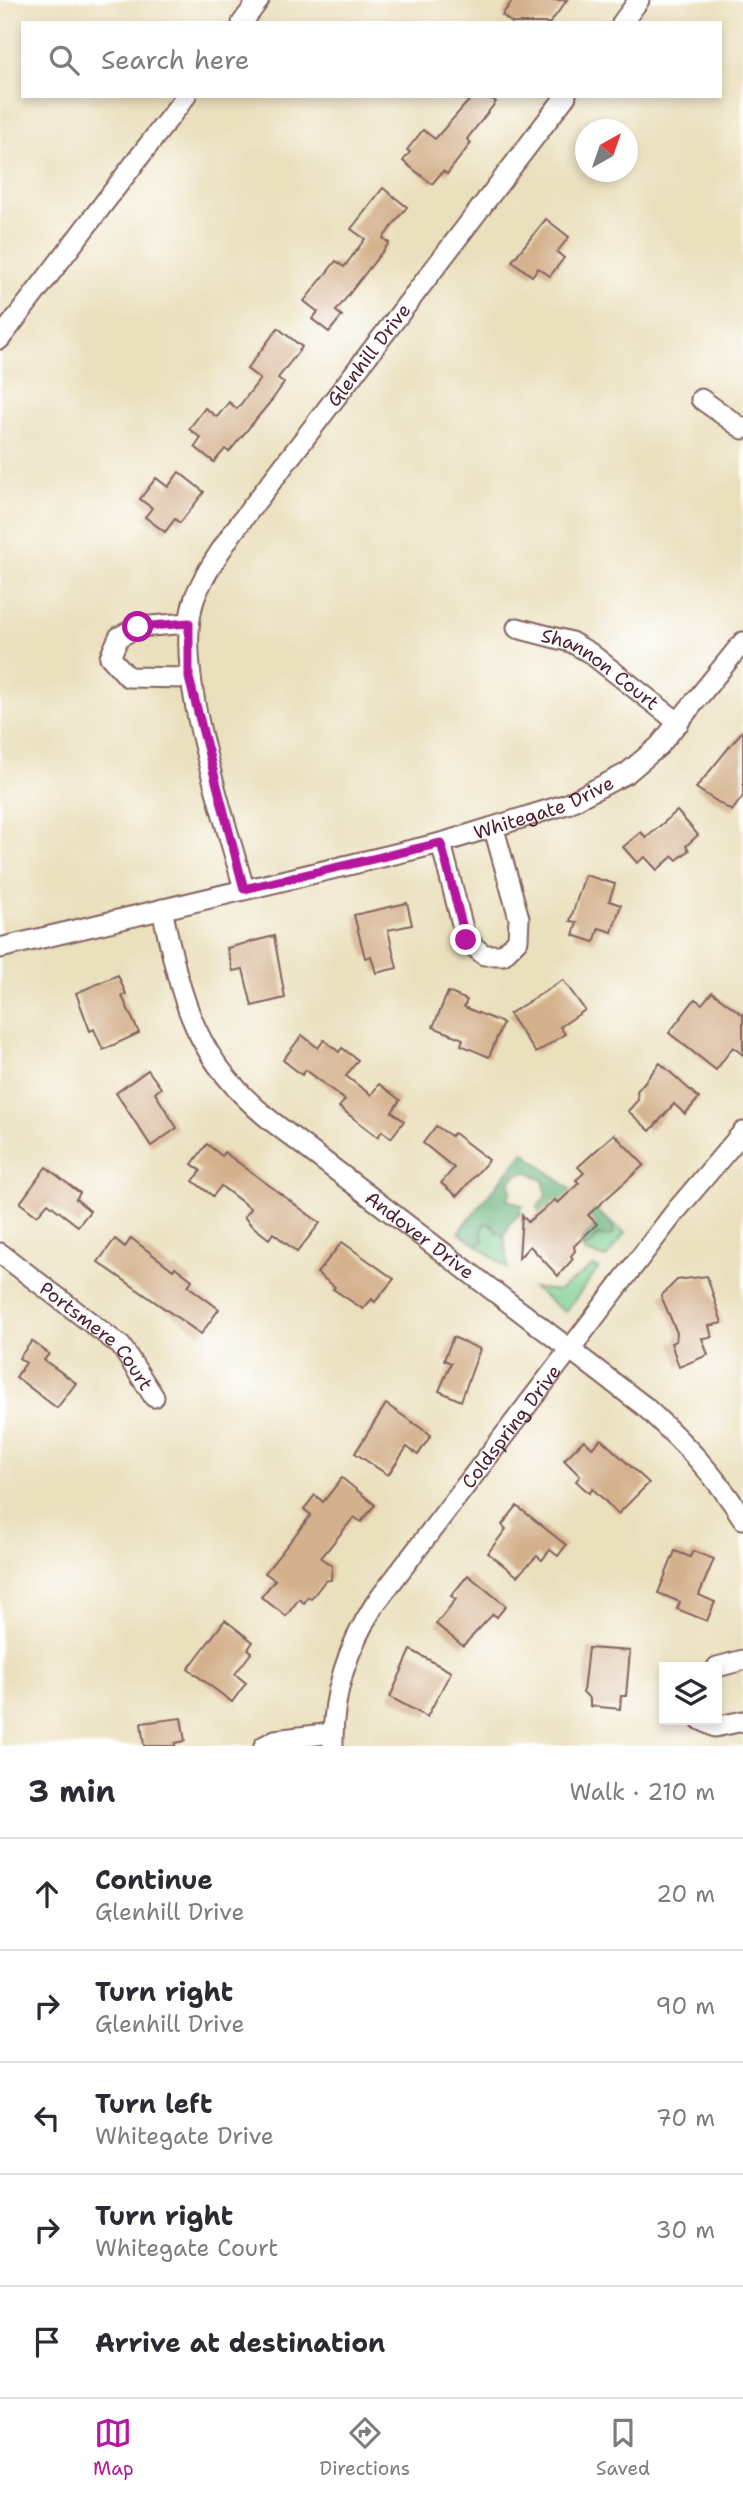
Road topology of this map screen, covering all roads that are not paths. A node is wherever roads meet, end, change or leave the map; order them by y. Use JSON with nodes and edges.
{"nodes":[{"id":1,"x":259,"y":0,"type":"edge"},
{"id":2,"x":639,"y":0,"type":"edge"},
{"id":3,"x":243,"y":21,"type":"edge"},
{"id":4,"x":623,"y":21,"type":"edge"},
{"id":5,"x":184,"y":98,"type":"edge"},
{"id":6,"x":564,"y":98,"type":"edge"},
{"id":7,"x":0,"y":339,"type":"edge"},
{"id":8,"x":701,"y":399,"type":"dead end"},
{"id":9,"x":743,"y":429,"type":"edge"},
{"id":10,"x":189,"y":623,"type":"junction"},
{"id":11,"x":517,"y":628,"type":"dead end"},
{"id":12,"x":743,"y":642,"type":"edge"},
{"id":13,"x":189,"y":678,"type":"junction"},
{"id":14,"x":679,"y":723,"type":"junction"},
{"id":15,"x":494,"y":829,"type":"junction"},
{"id":16,"x":441,"y":843,"type":"junction"},
{"id":17,"x":244,"y":889,"type":"junction"},
{"id":18,"x":162,"y":909,"type":"junction"},
{"id":19,"x":0,"y":948,"type":"edge"},
{"id":20,"x":743,"y":1132,"type":"edge"},
{"id":21,"x":0,"y":1253,"type":"edge"},
{"id":22,"x":570,"y":1349,"type":"junction"},
{"id":23,"x":154,"y":1397,"type":"dead end"},
{"id":24,"x":743,"y":1519,"type":"edge"},
{"id":25,"x":743,"y":1660,"type":"edge"},
{"id":26,"x":722,"y":1666,"type":"edge"},
{"id":27,"x":743,"y":1721,"type":"edge"},
{"id":28,"x":711,"y":1725,"type":"edge"},
{"id":29,"x":332,"y":1740,"type":"edge"},
{"id":30,"x":264,"y":1746,"type":"edge"}],
"edges":[{"from":1,"to":3,"type":"street"},
{"from":2,"to":4,"type":"street"},
{"from":5,"to":7,"type":"street"},
{"from":6,"to":10,"type":"street","name":"Glenhill Drive"},
{"from":8,"to":9,"type":"street"},
{"from":10,"to":13,"type":"street","name":"Glenhill Drive"},
{"from":10,"to":13,"type":"street"},
{"from":11,"to":14,"type":"street","name":"Shannon Court"},
{"from":12,"to":14,"type":"street","name":"Whitegate Drive"},
{"from":13,"to":17,"type":"street","name":"Glenhill Drive"},
{"from":14,"to":15,"type":"street","name":"Whitegate Drive"},
{"from":15,"to":16,"type":"street","name":"Whitegate Drive"},
{"from":15,"to":16,"type":"street"},
{"from":16,"to":17,"type":"street","name":"Whitegate Drive"},
{"from":17,"to":18,"type":"street","name":"Whitegate Drive"},
{"from":18,"to":19,"type":"street","name":"Whitegate Drive"},
{"from":18,"to":22,"type":"street","name":"Andover Drive"},
{"from":20,"to":22,"type":"street","name":"Coldspring Drive"},
{"from":21,"to":23,"type":"street","name":"Portsmere Court"},
{"from":22,"to":24,"type":"street","name":"Andover Drive"},
{"from":22,"to":29,"type":"street","name":"Coldspring Drive"},
{"from":25,"to":26,"type":"street"},
{"from":27,"to":28,"type":"street"},
{"from":29,"to":30,"type":"street"}]}
